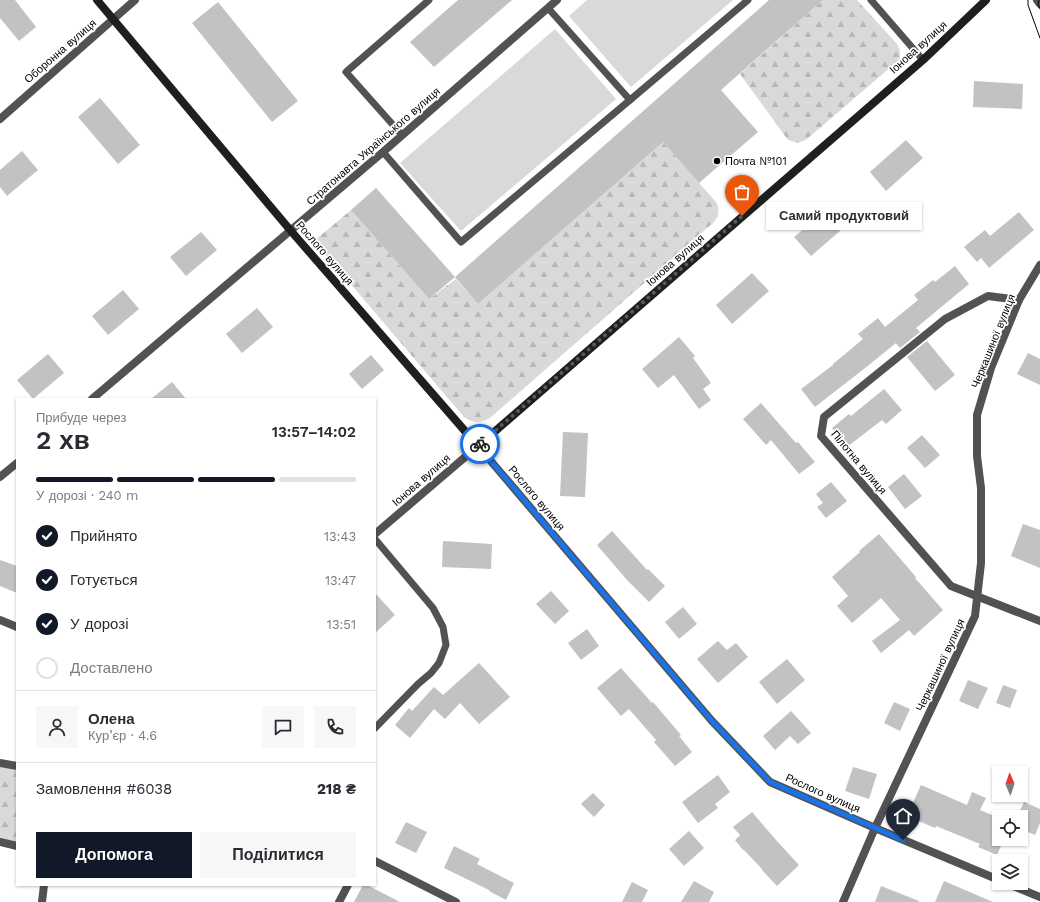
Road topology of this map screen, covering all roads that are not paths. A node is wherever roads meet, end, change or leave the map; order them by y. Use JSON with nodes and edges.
{"nodes":[{"id":1,"x":97,"y":0,"type":"edge"},
{"id":2,"x":135,"y":0,"type":"edge"},
{"id":3,"x":429,"y":0,"type":"edge"},
{"id":4,"x":557,"y":0,"type":"edge"},
{"id":5,"x":748,"y":0,"type":"edge"},
{"id":6,"x":871,"y":0,"type":"edge"},
{"id":7,"x":986,"y":0,"type":"edge"},
{"id":8,"x":1037,"y":0,"type":"edge"},
{"id":9,"x":1040,"y":4,"type":"edge"},
{"id":10,"x":548,"y":8,"type":"junction"},
{"id":11,"x":113,"y":19,"type":"junction"},
{"id":12,"x":923,"y":60,"type":"junction"},
{"id":13,"x":630,"y":100,"type":"junction"},
{"id":14,"x":0,"y":119,"type":"edge"},
{"id":15,"x":402,"y":135,"type":"junction"},
{"id":16,"x":383,"y":152,"type":"junction"},
{"id":17,"x":291,"y":231,"type":"junction"},
{"id":18,"x":1040,"y":265,"type":"edge"},
{"id":19,"x":1019,"y":300,"type":"junction"},
{"id":20,"x":93,"y":398,"type":"edge"},
{"id":21,"x":478,"y":446,"type":"junction"},
{"id":22,"x":16,"y":464,"type":"edge"},
{"id":23,"x":0,"y":477,"type":"edge"},
{"id":24,"x":376,"y":533,"type":"edge"},
{"id":25,"x":376,"y":541,"type":"edge"},
{"id":26,"x":977,"y":597,"type":"junction"},
{"id":27,"x":0,"y":620,"type":"edge"},
{"id":28,"x":1040,"y":621,"type":"edge"},
{"id":29,"x":16,"y":627,"type":"edge"},
{"id":30,"x":376,"y":727,"type":"edge"},
{"id":31,"x":0,"y":763,"type":"edge"},
{"id":32,"x":16,"y":766,"type":"edge"},
{"id":33,"x":875,"y":828,"type":"junction"},
{"id":34,"x":0,"y":842,"type":"edge"},
{"id":35,"x":16,"y":846,"type":"edge"},
{"id":36,"x":376,"y":862,"type":"edge"},
{"id":37,"x":992,"y":877,"type":"edge"},
{"id":38,"x":44,"y":886,"type":"edge"},
{"id":39,"x":347,"y":886,"type":"edge"},
{"id":40,"x":1023,"y":890,"type":"edge"},
{"id":41,"x":1040,"y":897,"type":"edge"},
{"id":42,"x":42,"y":902,"type":"edge"},
{"id":43,"x":339,"y":902,"type":"edge"},
{"id":44,"x":456,"y":902,"type":"edge"},
{"id":45,"x":843,"y":902,"type":"edge"}],
"edges":[{"from":1,"to":11,"type":"street","name":"Рослого вулиця"},
{"from":2,"to":11,"type":"street","name":"Оборонна вулиця"},
{"from":3,"to":15,"type":"lane"},
{"from":4,"to":10,"type":"street","name":"Стратонавта Українського вулиця"},
{"from":5,"to":13,"type":"lane"},
{"from":6,"to":12,"type":"lane"},
{"from":7,"to":12,"type":"street","name":"Іонова вулиця"},
{"from":8,"to":9,"type":"street"},
{"from":10,"to":13,"type":"lane"},
{"from":10,"to":15,"type":"street","name":"Стратонавта Українського вулиця"},
{"from":11,"to":14,"type":"street","name":"Оборонна вулиця"},
{"from":11,"to":17,"type":"street","name":"Рослого вулиця"},
{"from":12,"to":21,"type":"street","name":"Іонова вулиця"},
{"from":13,"to":16,"type":"lane"},
{"from":15,"to":16,"type":"street","name":"Стратонавта Українського вулиця"},
{"from":16,"to":17,"type":"street","name":"Стратонавта Українського вулиця"},
{"from":17,"to":20,"type":"street","name":"Стратонавта Українського вулиця"},
{"from":17,"to":21,"type":"street","name":"Рослого вулиця"},
{"from":18,"to":19,"type":"street","name":"Черкашиної вулиця"},
{"from":19,"to":26,"type":"street","name":"Черкашиної вулиця"},
{"from":19,"to":26,"type":"street","name":"Пілотна вулиця"},
{"from":21,"to":24,"type":"street","name":"Іонова вулиця"},
{"from":21,"to":33,"type":"street","name":"Рослого вулиця"},
{"from":22,"to":23,"type":"street"},
{"from":25,"to":30,"type":"lane"},
{"from":26,"to":28,"type":"street","name":"Пілотна вулиця"},
{"from":26,"to":33,"type":"street","name":"Черкашиної вулиця"},
{"from":27,"to":29,"type":"street"},
{"from":31,"to":32,"type":"street"},
{"from":33,"to":37,"type":"street","name":"Рослого вулиця"},
{"from":33,"to":45,"type":"street","name":"Черкашиної вулиця"},
{"from":34,"to":35,"type":"street"},
{"from":36,"to":44,"type":"street"},
{"from":38,"to":42,"type":"street"},
{"from":39,"to":43,"type":"street"},
{"from":40,"to":41,"type":"street"}]}
